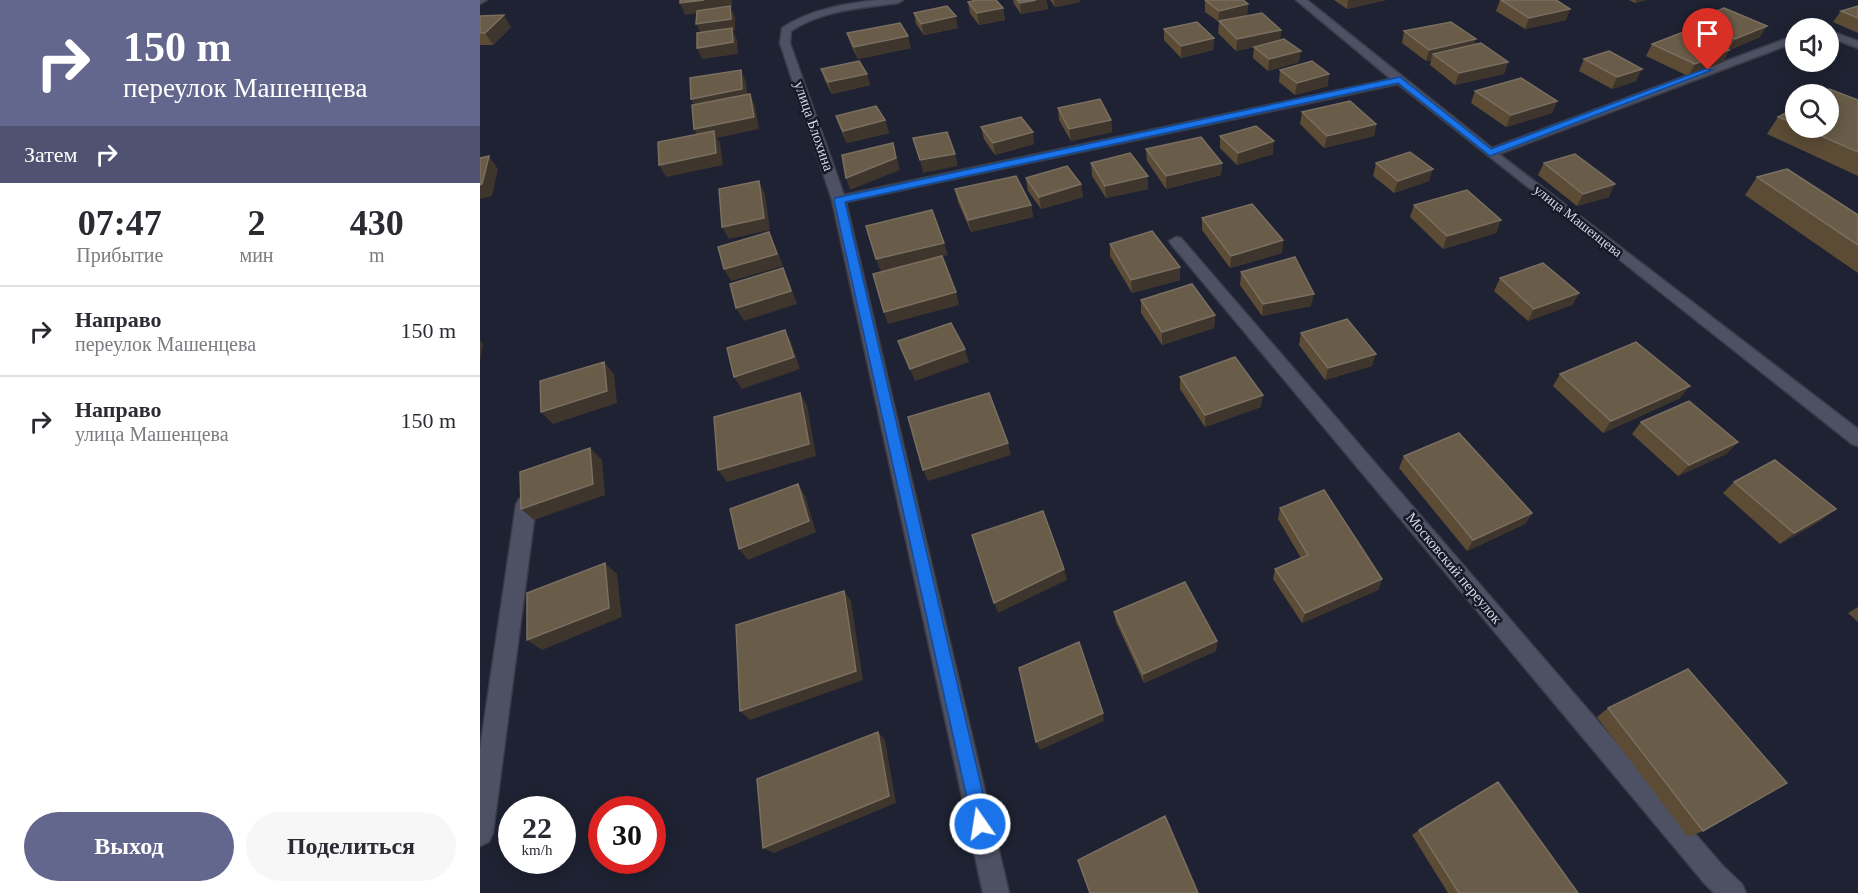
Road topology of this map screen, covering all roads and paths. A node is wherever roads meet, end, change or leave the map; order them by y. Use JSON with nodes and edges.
{"nodes":[{"id":1,"x":898,"y":0,"type":"edge"},
{"id":2,"x":1301,"y":0,"type":"edge"},
{"id":3,"x":845,"y":4,"type":"edge"},
{"id":4,"x":1839,"y":37,"type":"edge"},
{"id":5,"x":1785,"y":42,"type":"edge"},
{"id":6,"x":1858,"y":45,"type":"edge"},
{"id":7,"x":1400,"y":80,"type":"junction"},
{"id":8,"x":1490,"y":153,"type":"junction"},
{"id":9,"x":839,"y":200,"type":"junction"},
{"id":10,"x":1176,"y":241,"type":"dead end"},
{"id":11,"x":1858,"y":439,"type":"edge"},
{"id":12,"x":526,"y":505,"type":"edge"},
{"id":13,"x":480,"y":833,"type":"edge"},
{"id":14,"x":996,"y":893,"type":"edge"},
{"id":15,"x":1733,"y":893,"type":"edge"}],
"edges":[{"from":1,"to":3,"type":"street","name":"улица Блохина"},
{"from":2,"to":7,"type":"street","name":"улица Машенцева"},
{"from":3,"to":9,"type":"street","name":"улица Блохина"},
{"from":4,"to":6,"type":"street"},
{"from":5,"to":8,"type":"street"},
{"from":7,"to":8,"type":"street","name":"улица Машенцева"},
{"from":7,"to":9,"type":"street"},
{"from":8,"to":11,"type":"street","name":"улица Машенцева"},
{"from":9,"to":14,"type":"street","name":"улица Блохина"},
{"from":10,"to":15,"type":"street","name":"Московский переулок"},
{"from":12,"to":13,"type":"street"}]}
